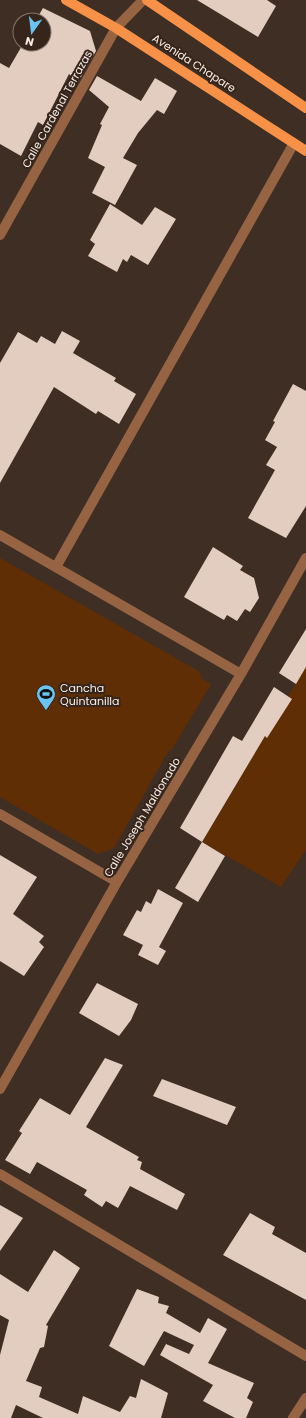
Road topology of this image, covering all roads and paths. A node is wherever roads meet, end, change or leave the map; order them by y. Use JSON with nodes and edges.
{"nodes":[{"id":1,"x":66,"y":0,"type":"edge"},
{"id":2,"x":143,"y":0,"type":"edge"},
{"id":3,"x":147,"y":0,"type":"edge"},
{"id":4,"x":116,"y":28,"type":"junction"},
{"id":5,"x":306,"y":108,"type":"edge"},
{"id":6,"x":294,"y":143,"type":"junction"},
{"id":7,"x":306,"y":151,"type":"edge"},
{"id":8,"x":0,"y":235,"type":"edge"},
{"id":9,"x":0,"y":535,"type":"edge"},
{"id":10,"x":306,"y":558,"type":"edge"},
{"id":11,"x":56,"y":567,"type":"junction"},
{"id":12,"x":241,"y":674,"type":"junction"},
{"id":13,"x":0,"y":814,"type":"edge"},
{"id":14,"x":117,"y":882,"type":"junction"},
{"id":15,"x":0,"y":1089,"type":"edge"},
{"id":16,"x":0,"y":1174,"type":"edge"},
{"id":17,"x":306,"y":1356,"type":"edge"},
{"id":18,"x":306,"y":1398,"type":"edge"},
{"id":19,"x":293,"y":1418,"type":"edge"}],
"edges":[{"from":1,"to":4,"type":"main road","name":"Avenida Chapare"},
{"from":2,"to":4,"type":"street","name":"Calle Cardenal Terrazas"},
{"from":3,"to":5,"type":"main road"},
{"from":4,"to":6,"type":"main road","name":"Avenida Chapare"},
{"from":4,"to":8,"type":"street","name":"Calle Cardenal Terrazas"},
{"from":6,"to":7,"type":"main road","name":"Avenida Chapare"},
{"from":6,"to":11,"type":"street"},
{"from":9,"to":11,"type":"street"},
{"from":10,"to":12,"type":"street","name":"Calle Joseph Maldonado"},
{"from":11,"to":12,"type":"street"},
{"from":12,"to":14,"type":"street","name":"Calle Joseph Maldonado"},
{"from":13,"to":14,"type":"street"},
{"from":14,"to":15,"type":"street","name":"Calle Joseph Maldonado"},
{"from":16,"to":17,"type":"street"},
{"from":18,"to":19,"type":"street"}]}
